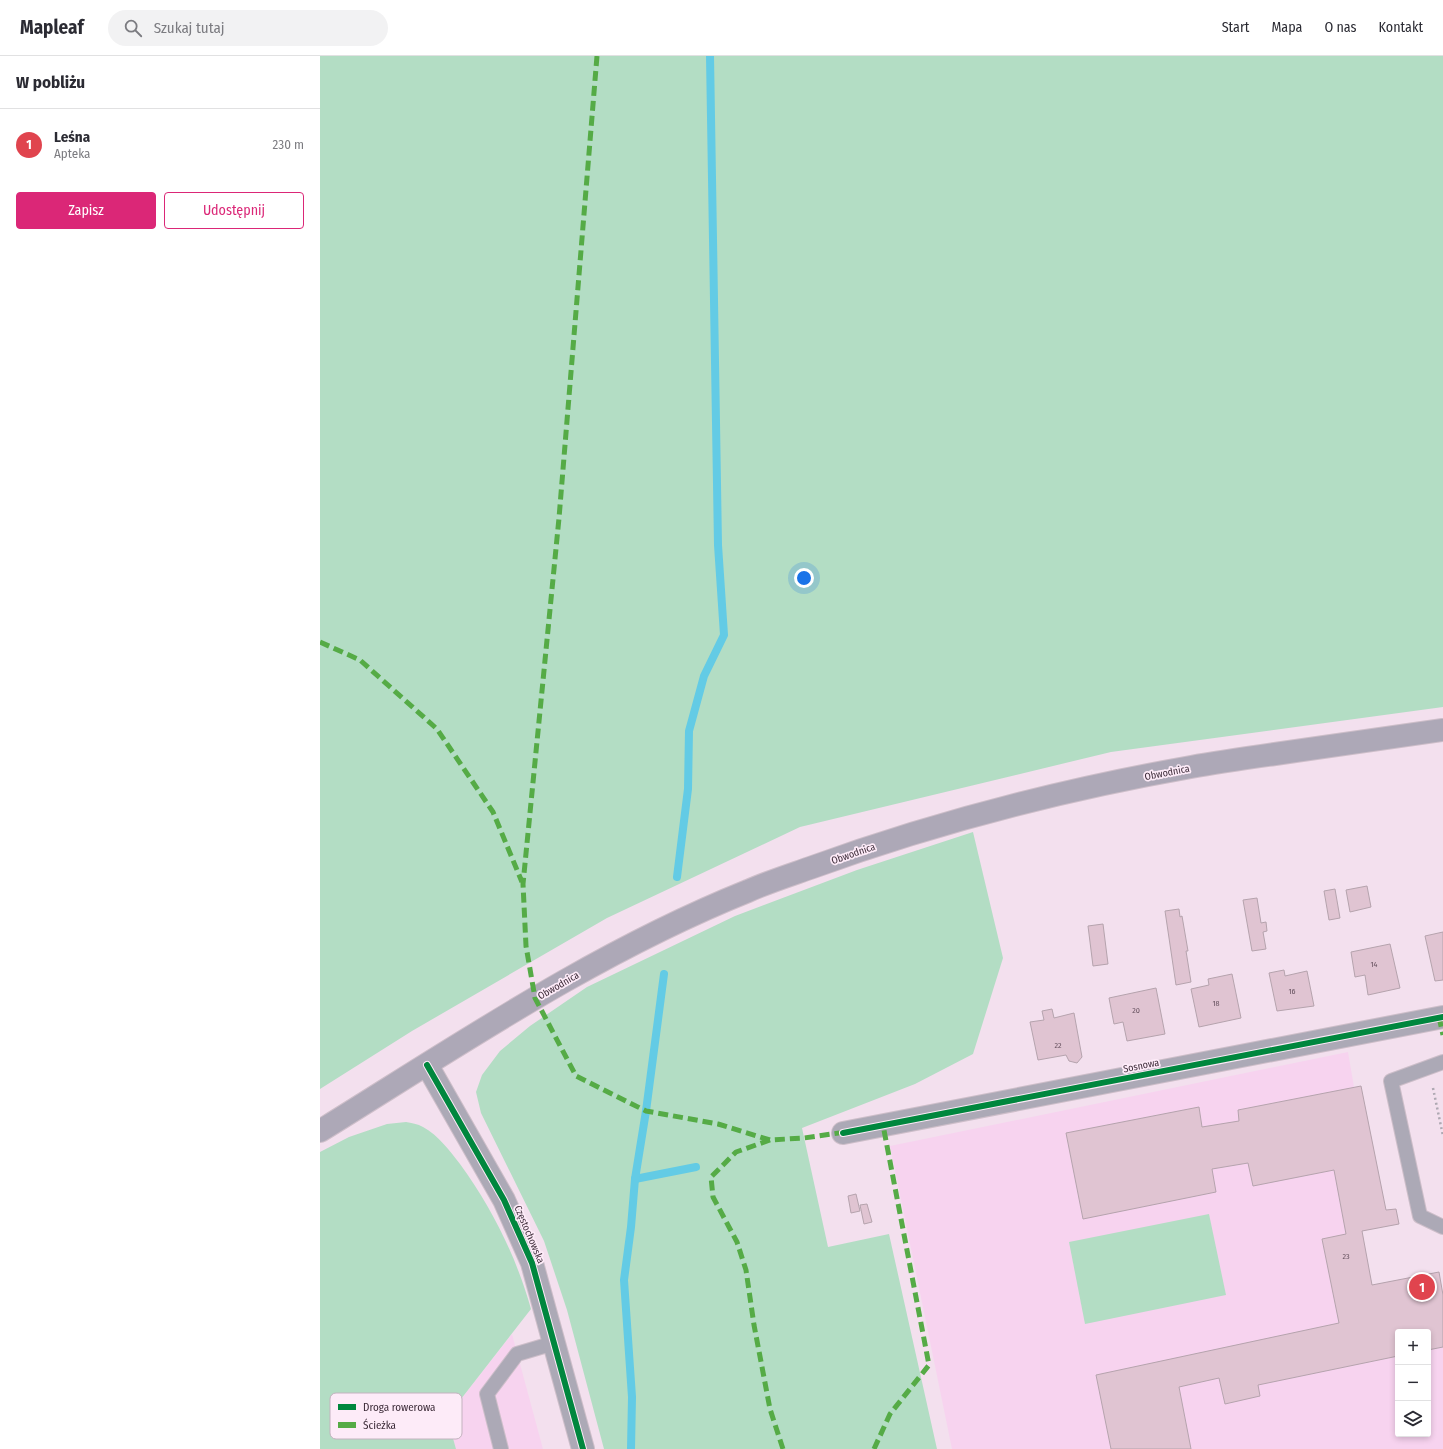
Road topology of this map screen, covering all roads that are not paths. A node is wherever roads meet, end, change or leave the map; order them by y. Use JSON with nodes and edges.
{"nodes":[{"id":1,"x":1443,"y":730,"type":"edge"},
{"id":2,"x":1442,"y":1023,"type":"edge"},
{"id":3,"x":1443,"y":1062,"type":"edge"},
{"id":4,"x":427,"y":1065,"type":"junction"},
{"id":5,"x":320,"y":1131,"type":"edge"},
{"id":6,"x":843,"y":1133,"type":"dead end"},
{"id":7,"x":1443,"y":1226,"type":"edge"},
{"id":8,"x":554,"y":1343,"type":"junction"},
{"id":9,"x":501,"y":1449,"type":"edge"},
{"id":10,"x":583,"y":1449,"type":"edge"}],
"edges":[{"from":1,"to":4,"type":"main road","name":"Obwodnica"},
{"from":2,"to":6,"type":"street","name":"Sosnowa"},
{"from":3,"to":7,"type":"lane"},
{"from":4,"to":5,"type":"main road","name":"Obwodnica"},
{"from":4,"to":8,"type":"street","name":"Częstochowska"},
{"from":8,"to":9,"type":"lane"},
{"from":8,"to":10,"type":"street","name":"Częstochowska"}]}
